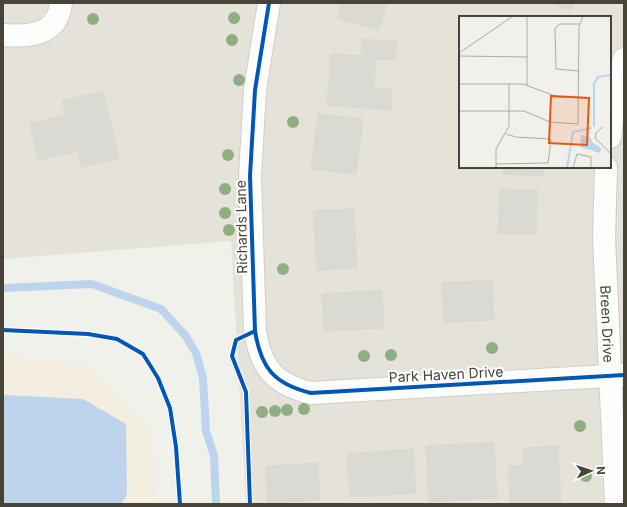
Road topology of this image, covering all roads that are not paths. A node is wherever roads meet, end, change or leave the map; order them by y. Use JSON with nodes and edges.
{"nodes":[{"id":1,"x":61,"y":3,"type":"edge"},
{"id":2,"x":269,"y":3,"type":"edge"},
{"id":3,"x":3,"y":35,"type":"edge"},
{"id":4,"x":624,"y":58,"type":"edge"},
{"id":5,"x":611,"y":129,"type":"edge"},
{"id":6,"x":606,"y":168,"type":"edge"},
{"id":7,"x":617,"y":375,"type":"edge"},
{"id":8,"x":273,"y":376,"type":"joint"},
{"id":9,"x":616,"y":504,"type":"edge"}],
"edges":[{"from":1,"to":3,"type":"street"},
{"from":2,"to":8,"type":"street","name":"Richards Lane"},
{"from":4,"to":5,"type":"street"},
{"from":6,"to":7,"type":"street","name":"Breen Drive"},
{"from":7,"to":8,"type":"street","name":"Park Haven Drive"},
{"from":7,"to":9,"type":"street","name":"Breen Drive"}]}
